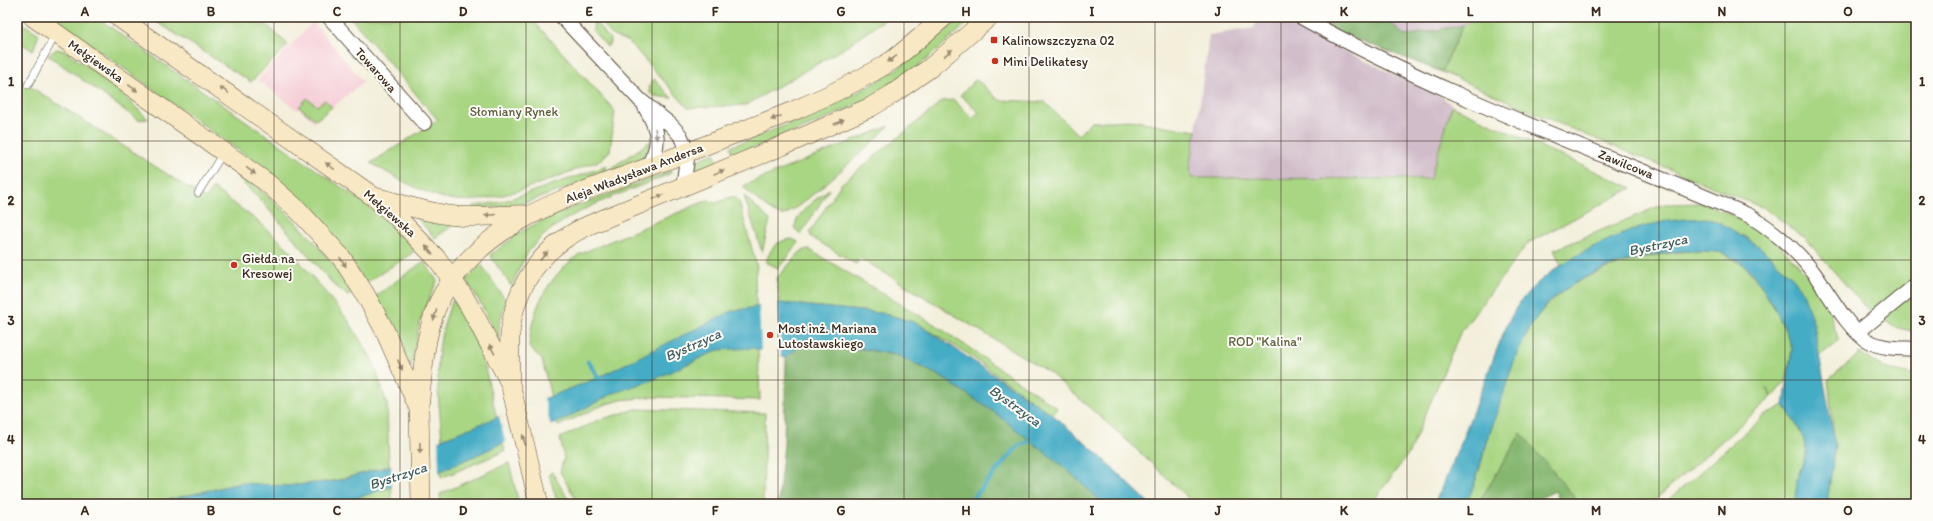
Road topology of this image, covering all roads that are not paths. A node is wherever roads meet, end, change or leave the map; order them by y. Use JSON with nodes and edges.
{"nodes":[{"id":1,"x":33,"y":17,"type":"edge"},
{"id":2,"x":118,"y":17,"type":"edge"},
{"id":3,"x":329,"y":17,"type":"edge"},
{"id":4,"x":562,"y":17,"type":"edge"},
{"id":5,"x":944,"y":17,"type":"edge"},
{"id":6,"x":989,"y":17,"type":"edge"},
{"id":7,"x":1301,"y":17,"type":"edge"},
{"id":8,"x":56,"y":33,"type":"junction"},
{"id":9,"x":28,"y":85,"type":"dead end"},
{"id":10,"x":640,"y":100,"type":"junction"},
{"id":11,"x":424,"y":123,"type":"dead end"},
{"id":12,"x":224,"y":152,"type":"junction"},
{"id":13,"x":688,"y":152,"type":"junction"},
{"id":14,"x":646,"y":168,"type":"junction"},
{"id":15,"x":683,"y":186,"type":"junction"},
{"id":16,"x":198,"y":193,"type":"dead end"},
{"id":17,"x":374,"y":197,"type":"junction"},
{"id":18,"x":529,"y":215,"type":"junction"},
{"id":19,"x":453,"y":280,"type":"junction"},
{"id":20,"x":1916,"y":285,"type":"edge"},
{"id":21,"x":1858,"y":332,"type":"junction"},
{"id":22,"x":1916,"y":349,"type":"edge"},
{"id":23,"x":510,"y":383,"type":"junction"},
{"id":24,"x":419,"y":409,"type":"junction"},
{"id":25,"x":421,"y":504,"type":"edge"},
{"id":26,"x":539,"y":504,"type":"edge"}],
"edges":[{"from":1,"to":8,"type":"main road","name":"Mełgiewska"},
{"from":17,"to":2,"type":"main road","name":"Mełgiewska","one_way":true},
{"from":3,"to":11,"type":"street","name":"Towarowa"},
{"from":4,"to":10,"type":"street"},
{"from":5,"to":13,"type":"main road","name":"Aleja Władysława Andersa","one_way":true},
{"from":15,"to":6,"type":"main road","one_way":true},
{"from":7,"to":21,"type":"street","name":"Zawilcowa"},
{"from":8,"to":9,"type":"lane"},
{"from":8,"to":12,"type":"main road","name":"Mełgiewska","one_way":true},
{"from":10,"to":13,"type":"street"},
{"from":10,"to":14,"type":"street","one_way":true},
{"from":12,"to":16,"type":"lane"},
{"from":12,"to":24,"type":"main road","name":"Mełgiewska","one_way":true},
{"from":13,"to":14,"type":"main road","name":"Aleja Władysława Andersa"},
{"from":13,"to":15,"type":"street"},
{"from":14,"to":18,"type":"main road","name":"Aleja Władysława Andersa"},
{"from":23,"to":15,"type":"main road","one_way":true},
{"from":18,"to":17,"type":"main road","one_way":true},
{"from":19,"to":17,"type":"main road","name":"Mełgiewska","one_way":true},
{"from":18,"to":19,"type":"main road","name":"Aleja Władysława Andersa"},
{"from":23,"to":19,"type":"main road","name":"Mełgiewska","one_way":true},
{"from":19,"to":24,"type":"main road","name":"Aleja Władysława Andersa","one_way":true},
{"from":20,"to":21,"type":"street"},
{"from":21,"to":22,"type":"street","name":"Zawilcowa"},
{"from":26,"to":23,"type":"main road","name":"Mełgiewska","one_way":true},
{"from":24,"to":25,"type":"main road","name":"Mełgiewska","one_way":true}]}
